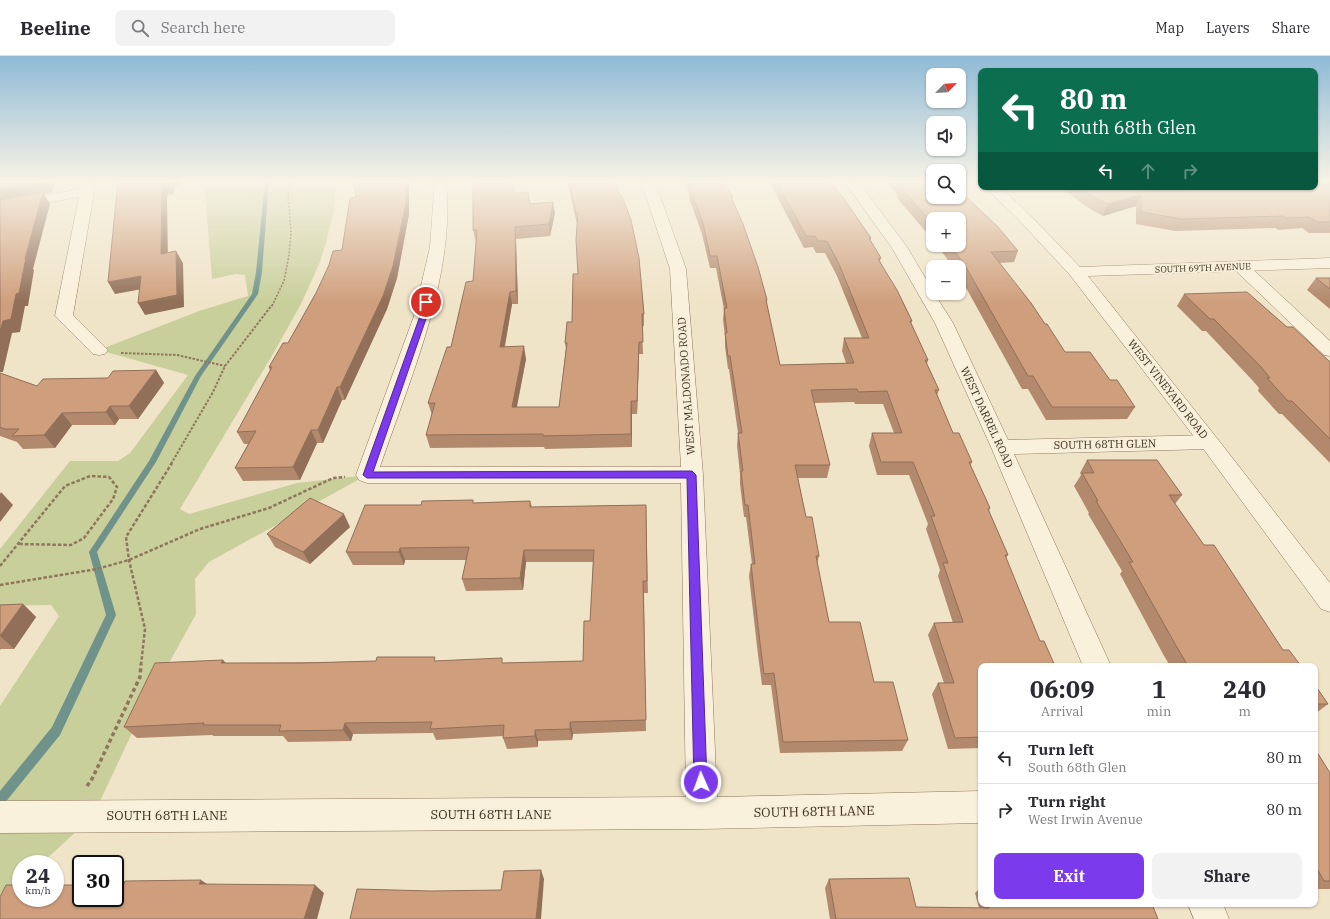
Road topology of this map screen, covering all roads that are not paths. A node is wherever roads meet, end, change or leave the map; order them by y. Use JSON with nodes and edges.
{"nodes":[{"id":1,"x":82,"y":221,"type":"edge"},
{"id":2,"x":439,"y":221,"type":"edge"},
{"id":3,"x":661,"y":221,"type":"edge"},
{"id":4,"x":880,"y":221,"type":"edge"},
{"id":5,"x":1028,"y":221,"type":"edge"},
{"id":6,"x":1330,"y":263,"type":"edge"},
{"id":7,"x":1240,"y":266,"type":"junction"},
{"id":8,"x":1076,"y":272,"type":"junction"},
{"id":9,"x":99,"y":350,"type":"road end"},
{"id":10,"x":1330,"y":351,"type":"edge"},
{"id":11,"x":1209,"y":442,"type":"junction"},
{"id":12,"x":1001,"y":447,"type":"junction"},
{"id":13,"x":692,"y":475,"type":"junction"},
{"id":14,"x":1330,"y":602,"type":"edge"},
{"id":15,"x":1096,"y":663,"type":"edge"},
{"id":16,"x":978,"y":807,"type":"edge"},
{"id":17,"x":702,"y":813,"type":"junction"},
{"id":18,"x":2,"y":817,"type":"edge"},
{"id":19,"x":1206,"y":907,"type":"edge"},
{"id":20,"x":1212,"y":919,"type":"edge"}],
"edges":[{"from":1,"to":9,"type":"street"},
{"from":2,"to":13,"type":"street"},
{"from":3,"to":13,"type":"street","name":"WEST MALDONADO ROAD"},
{"from":4,"to":12,"type":"street","name":"WEST DARREL ROAD"},
{"from":5,"to":8,"type":"street","name":"WEST VINEYARD ROAD"},
{"from":6,"to":7,"type":"street","name":"SOUTH 69TH AVENUE"},
{"from":7,"to":8,"type":"street","name":"SOUTH 69TH AVENUE"},
{"from":7,"to":10,"type":"street"},
{"from":8,"to":11,"type":"street","name":"WEST VINEYARD ROAD"},
{"from":11,"to":12,"type":"street","name":"SOUTH 68TH GLEN"},
{"from":11,"to":14,"type":"street","name":"WEST VINEYARD ROAD"},
{"from":12,"to":15,"type":"street","name":"WEST DARREL ROAD"},
{"from":13,"to":17,"type":"street","name":"WEST MALDONADO ROAD"},
{"from":16,"to":17,"type":"street","name":"SOUTH 68TH LANE"},
{"from":17,"to":18,"type":"street","name":"SOUTH 68TH LANE"},
{"from":19,"to":20,"type":"street"}]}
